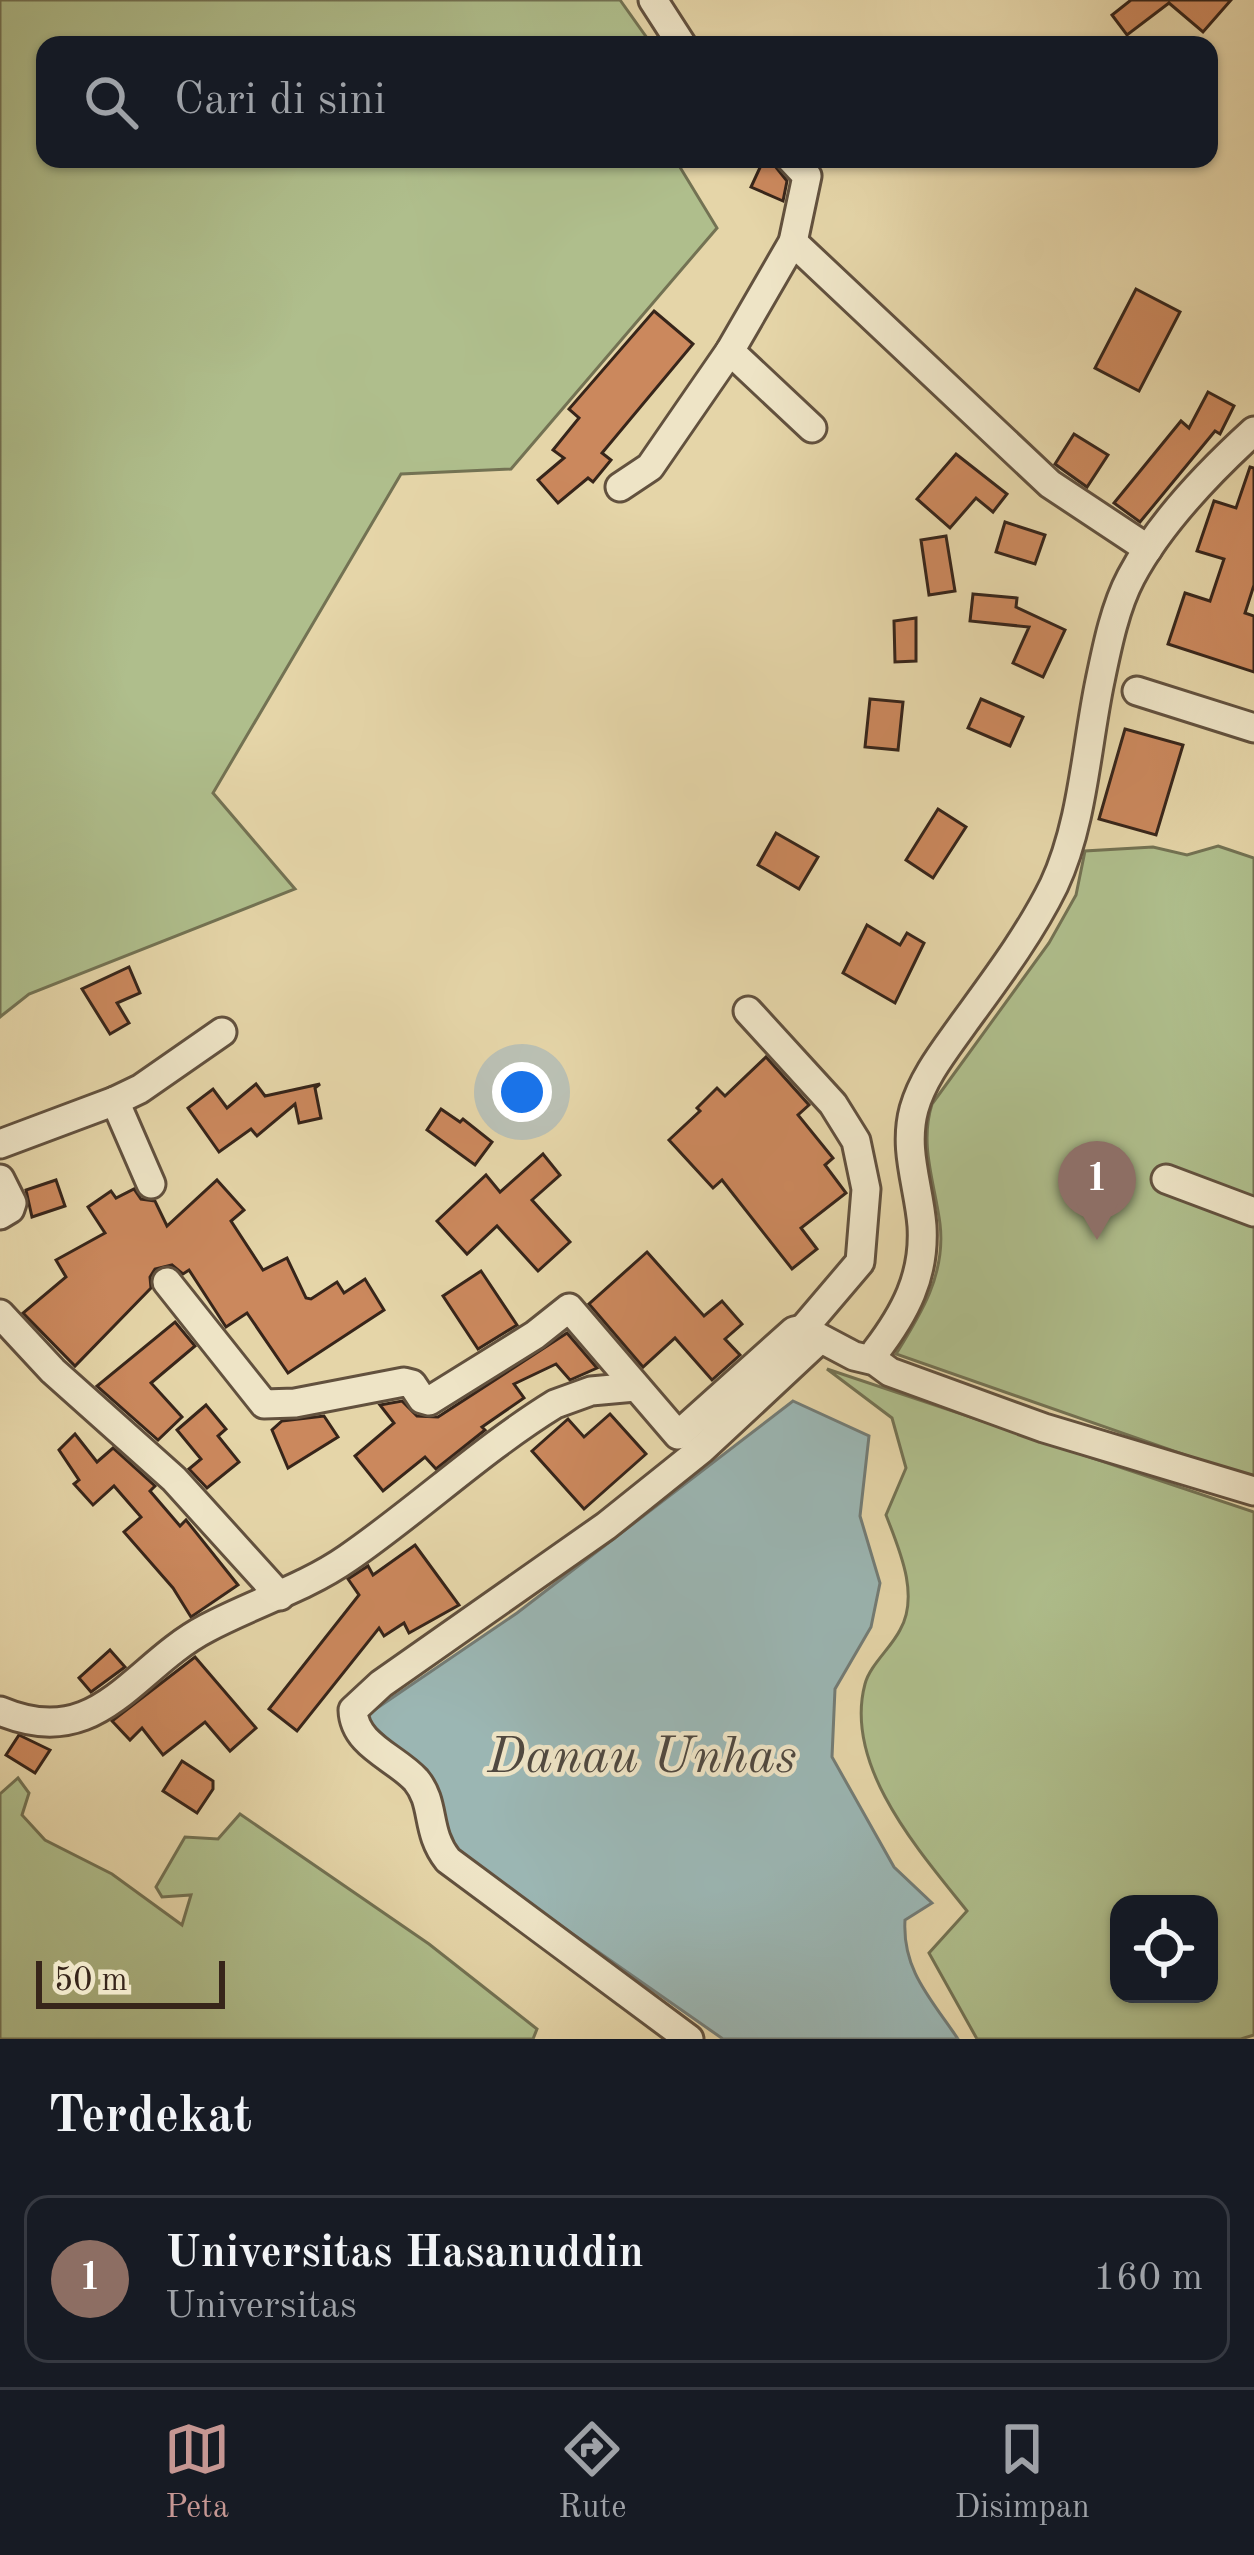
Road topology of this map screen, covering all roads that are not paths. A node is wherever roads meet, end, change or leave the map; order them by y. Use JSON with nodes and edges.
{"nodes":[{"id":1,"x":653,"y":0,"type":"edge"},
{"id":2,"x":676,"y":36,"type":"edge"},
{"id":3,"x":799,"y":168,"type":"edge"},
{"id":4,"x":794,"y":242,"type":"junction"},
{"id":5,"x":730,"y":351,"type":"junction"},
{"id":6,"x":812,"y":428,"type":"dead end"},
{"id":7,"x":1254,"y":430,"type":"edge"},
{"id":8,"x":620,"y":487,"type":"dead end"},
{"id":9,"x":1134,"y":538,"type":"junction"},
{"id":10,"x":1137,"y":691,"type":"dead end"},
{"id":11,"x":1254,"y":728,"type":"edge"},
{"id":12,"x":748,"y":1011,"type":"dead end"},
{"id":13,"x":223,"y":1031,"type":"dead end"},
{"id":14,"x":115,"y":1101,"type":"junction"},
{"id":15,"x":0,"y":1144,"type":"edge"},
{"id":16,"x":0,"y":1179,"type":"edge"},
{"id":17,"x":1166,"y":1179,"type":"dead end"},
{"id":18,"x":151,"y":1184,"type":"dead end"},
{"id":19,"x":1254,"y":1211,"type":"edge"},
{"id":20,"x":0,"y":1215,"type":"edge"},
{"id":21,"x":167,"y":1282,"type":"dead end"},
{"id":22,"x":0,"y":1314,"type":"edge"},
{"id":23,"x":838,"y":1347,"type":"junction"},
{"id":24,"x":635,"y":1387,"type":"junction"},
{"id":25,"x":1254,"y":1491,"type":"edge"},
{"id":26,"x":280,"y":1596,"type":"junction"},
{"id":27,"x":0,"y":1711,"type":"edge"},
{"id":28,"x":689,"y":2039,"type":"edge"}],
"edges":[{"from":1,"to":2,"type":"street"},
{"from":3,"to":4,"type":"street"},
{"from":4,"to":5,"type":"street"},
{"from":4,"to":9,"type":"street"},
{"from":5,"to":6,"type":"street"},
{"from":5,"to":8,"type":"street"},
{"from":7,"to":9,"type":"street"},
{"from":9,"to":23,"type":"street"},
{"from":10,"to":11,"type":"street"},
{"from":12,"to":23,"type":"street"},
{"from":13,"to":14,"type":"street"},
{"from":14,"to":15,"type":"street"},
{"from":14,"to":18,"type":"street"},
{"from":16,"to":20,"type":"street"},
{"from":17,"to":19,"type":"street"},
{"from":21,"to":24,"type":"street"},
{"from":22,"to":26,"type":"street"},
{"from":23,"to":24,"type":"street"},
{"from":23,"to":25,"type":"street"},
{"from":23,"to":28,"type":"street"},
{"from":24,"to":26,"type":"street"},
{"from":26,"to":27,"type":"street"}]}
